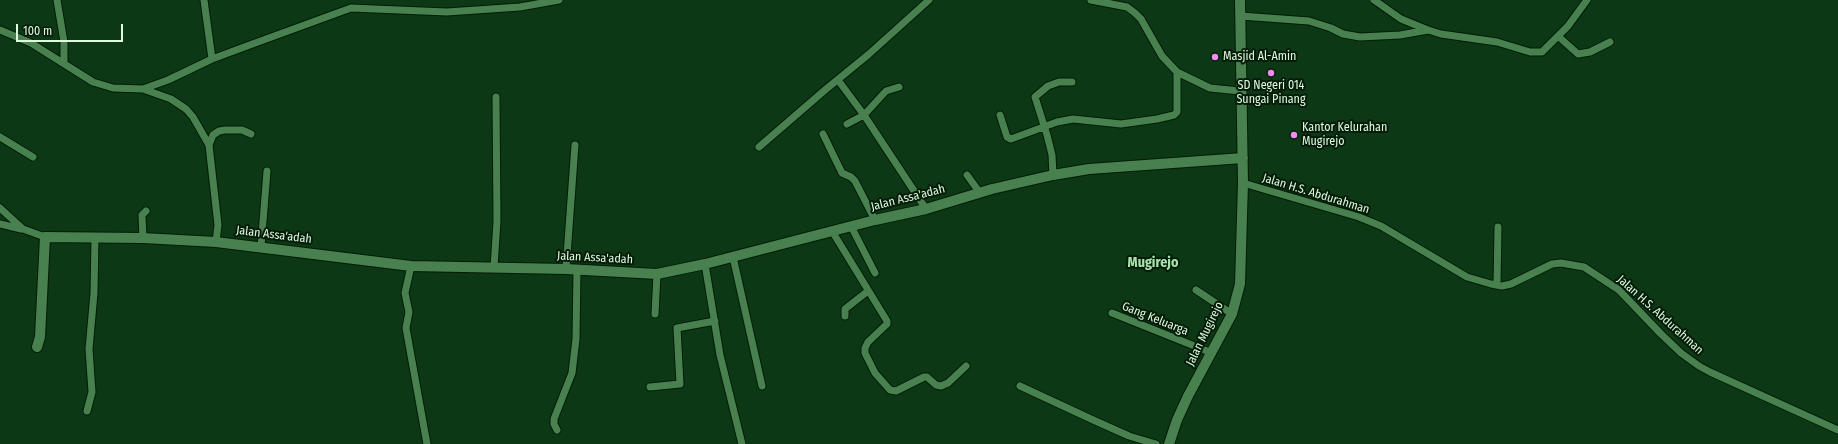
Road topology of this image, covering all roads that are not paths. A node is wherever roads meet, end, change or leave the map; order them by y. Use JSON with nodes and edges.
{"nodes":[{"id":1,"x":57,"y":0,"type":"edge"},
{"id":2,"x":204,"y":0,"type":"edge"},
{"id":3,"x":559,"y":0,"type":"edge"},
{"id":4,"x":929,"y":0,"type":"edge"},
{"id":5,"x":1091,"y":0,"type":"edge"},
{"id":6,"x":1240,"y":0,"type":"edge"},
{"id":7,"x":1374,"y":0,"type":"edge"},
{"id":8,"x":1587,"y":0,"type":"edge"},
{"id":9,"x":1241,"y":16,"type":"junction"},
{"id":10,"x":0,"y":30,"type":"edge"},
{"id":11,"x":1428,"y":30,"type":"junction"},
{"id":12,"x":1559,"y":37,"type":"junction"},
{"id":13,"x":1610,"y":42,"type":"dead end"},
{"id":14,"x":212,"y":60,"type":"junction"},
{"id":15,"x":64,"y":63,"type":"junction"},
{"id":16,"x":1177,"y":72,"type":"junction"},
{"id":17,"x":838,"y":80,"type":"junction"},
{"id":18,"x":1072,"y":82,"type":"dead end"},
{"id":19,"x":899,"y":87,"type":"dead end"},
{"id":20,"x":144,"y":89,"type":"junction"},
{"id":21,"x":1240,"y":91,"type":"junction"},
{"id":22,"x":496,"y":97,"type":"dead end"},
{"id":23,"x":864,"y":115,"type":"junction"},
{"id":24,"x":1000,"y":115,"type":"dead end"},
{"id":25,"x":847,"y":124,"type":"dead end"},
{"id":26,"x":1045,"y":126,"type":"junction"},
{"id":27,"x":251,"y":134,"type":"dead end"},
{"id":28,"x":824,"y":134,"type":"dead end"},
{"id":29,"x":0,"y":137,"type":"edge"},
{"id":30,"x":209,"y":145,"type":"junction"},
{"id":31,"x":575,"y":145,"type":"dead end"},
{"id":32,"x":759,"y":148,"type":"dead end"},
{"id":33,"x":33,"y":157,"type":"dead end"},
{"id":34,"x":1243,"y":158,"type":"junction"},
{"id":35,"x":266,"y":171,"type":"dead end"},
{"id":36,"x":1053,"y":175,"type":"junction"},
{"id":37,"x":967,"y":176,"type":"dead end"},
{"id":38,"x":1243,"y":183,"type":"junction"},
{"id":39,"x":980,"y":193,"type":"junction"},
{"id":40,"x":0,"y":208,"type":"edge"},
{"id":41,"x":926,"y":209,"type":"junction"},
{"id":42,"x":146,"y":211,"type":"dead end"},
{"id":43,"x":875,"y":220,"type":"junction"},
{"id":44,"x":0,"y":224,"type":"edge"},
{"id":45,"x":851,"y":226,"type":"junction"},
{"id":46,"x":1498,"y":227,"type":"dead end"},
{"id":47,"x":23,"y":229,"type":"junction"},
{"id":48,"x":832,"y":231,"type":"junction"},
{"id":49,"x":45,"y":237,"type":"junction"},
{"id":50,"x":95,"y":238,"type":"junction"},
{"id":51,"x":143,"y":238,"type":"junction"},
{"id":52,"x":216,"y":242,"type":"junction"},
{"id":53,"x":261,"y":247,"type":"junction"},
{"id":54,"x":733,"y":257,"type":"junction"},
{"id":55,"x":705,"y":264,"type":"junction"},
{"id":56,"x":411,"y":266,"type":"junction"},
{"id":57,"x":494,"y":267,"type":"junction"},
{"id":58,"x":572,"y":269,"type":"junction"},
{"id":59,"x":875,"y":273,"type":"dead end"},
{"id":60,"x":657,"y":274,"type":"junction"},
{"id":61,"x":1497,"y":285,"type":"junction"},
{"id":62,"x":1196,"y":290,"type":"dead end"},
{"id":63,"x":868,"y":291,"type":"junction"},
{"id":64,"x":1112,"y":313,"type":"dead end"},
{"id":65,"x":655,"y":314,"type":"dead end"},
{"id":66,"x":1232,"y":314,"type":"junction"},
{"id":67,"x":845,"y":316,"type":"dead end"},
{"id":68,"x":715,"y":321,"type":"junction"},
{"id":69,"x":37,"y":347,"type":"dead end"},
{"id":70,"x":1212,"y":353,"type":"junction"},
{"id":71,"x":966,"y":366,"type":"dead end"},
{"id":72,"x":762,"y":386,"type":"dead end"},
{"id":73,"x":1020,"y":386,"type":"dead end"},
{"id":74,"x":650,"y":387,"type":"dead end"},
{"id":75,"x":87,"y":411,"type":"dead end"},
{"id":76,"x":557,"y":430,"type":"dead end"},
{"id":77,"x":1838,"y":430,"type":"edge"},
{"id":78,"x":427,"y":444,"type":"edge"},
{"id":79,"x":742,"y":444,"type":"edge"},
{"id":80,"x":1156,"y":444,"type":"edge"},
{"id":81,"x":1169,"y":444,"type":"edge"}],
"edges":[{"from":1,"to":15,"type":"street"},
{"from":2,"to":14,"type":"street"},
{"from":3,"to":14,"type":"street"},
{"from":4,"to":17,"type":"street"},
{"from":5,"to":16,"type":"street"},
{"from":6,"to":9,"type":"street","name":"Jalan Mugirejo"},
{"from":7,"to":11,"type":"street"},
{"from":8,"to":12,"type":"street"},
{"from":9,"to":11,"type":"street"},
{"from":9,"to":21,"type":"street","name":"Jalan Mugirejo"},
{"from":10,"to":15,"type":"street"},
{"from":11,"to":12,"type":"street"},
{"from":12,"to":13,"type":"street"},
{"from":14,"to":20,"type":"street"},
{"from":15,"to":20,"type":"street"},
{"from":16,"to":21,"type":"street"},
{"from":16,"to":26,"type":"street"},
{"from":17,"to":23,"type":"street"},
{"from":17,"to":32,"type":"street"},
{"from":18,"to":26,"type":"street"},
{"from":19,"to":23,"type":"street"},
{"from":20,"to":30,"type":"street"},
{"from":21,"to":34,"type":"street","name":"Jalan Mugirejo"},
{"from":22,"to":57,"type":"street"},
{"from":23,"to":25,"type":"street"},
{"from":23,"to":41,"type":"street"},
{"from":24,"to":26,"type":"street"},
{"from":26,"to":36,"type":"street"},
{"from":27,"to":30,"type":"street"},
{"from":28,"to":43,"type":"street"},
{"from":29,"to":33,"type":"street"},
{"from":30,"to":52,"type":"street"},
{"from":31,"to":58,"type":"street"},
{"from":34,"to":36,"type":"street","name":"Jalan Assa'adah"},
{"from":34,"to":38,"type":"street","name":"Jalan Mugirejo"},
{"from":35,"to":53,"type":"street"},
{"from":36,"to":39,"type":"street","name":"Jalan Assa'adah"},
{"from":37,"to":39,"type":"street"},
{"from":38,"to":61,"type":"street","name":"Jalan H.S. Abdurahman"},
{"from":38,"to":66,"type":"street","name":"Jalan Mugirejo"},
{"from":39,"to":41,"type":"street","name":"Jalan Assa'adah"},
{"from":40,"to":47,"type":"street"},
{"from":41,"to":43,"type":"street","name":"Jalan Assa'adah"},
{"from":42,"to":51,"type":"street"},
{"from":43,"to":45,"type":"street","name":"Jalan Assa'adah"},
{"from":44,"to":47,"type":"street"},
{"from":45,"to":48,"type":"street","name":"Jalan Assa'adah"},
{"from":45,"to":59,"type":"street"},
{"from":46,"to":61,"type":"street"},
{"from":47,"to":49,"type":"street"},
{"from":48,"to":54,"type":"street","name":"Jalan Assa'adah"},
{"from":48,"to":63,"type":"street"},
{"from":49,"to":50,"type":"street","name":"Jalan Assa'adah"},
{"from":49,"to":69,"type":"street"},
{"from":50,"to":51,"type":"street","name":"Jalan Assa'adah"},
{"from":50,"to":75,"type":"street"},
{"from":51,"to":52,"type":"street","name":"Jalan Assa'adah"},
{"from":52,"to":53,"type":"street","name":"Jalan Assa'adah"},
{"from":53,"to":56,"type":"street","name":"Jalan Assa'adah"},
{"from":54,"to":55,"type":"street","name":"Jalan Assa'adah"},
{"from":54,"to":72,"type":"street"},
{"from":55,"to":60,"type":"street","name":"Jalan Assa'adah"},
{"from":55,"to":68,"type":"street"},
{"from":56,"to":57,"type":"street","name":"Jalan Assa'adah"},
{"from":56,"to":78,"type":"street"},
{"from":57,"to":58,"type":"street","name":"Jalan Assa'adah"},
{"from":58,"to":60,"type":"street","name":"Jalan Assa'adah"},
{"from":58,"to":76,"type":"street"},
{"from":60,"to":65,"type":"street"},
{"from":61,"to":77,"type":"street","name":"Jalan H.S. Abdurahman"},
{"from":62,"to":66,"type":"street"},
{"from":63,"to":67,"type":"street"},
{"from":63,"to":71,"type":"street"},
{"from":64,"to":70,"type":"street","name":"Gang Keluarga"},
{"from":66,"to":70,"type":"street","name":"Jalan Mugirejo"},
{"from":68,"to":74,"type":"street"},
{"from":68,"to":79,"type":"street"},
{"from":70,"to":81,"type":"street","name":"Jalan Mugirejo"},
{"from":73,"to":80,"type":"street"}]}
